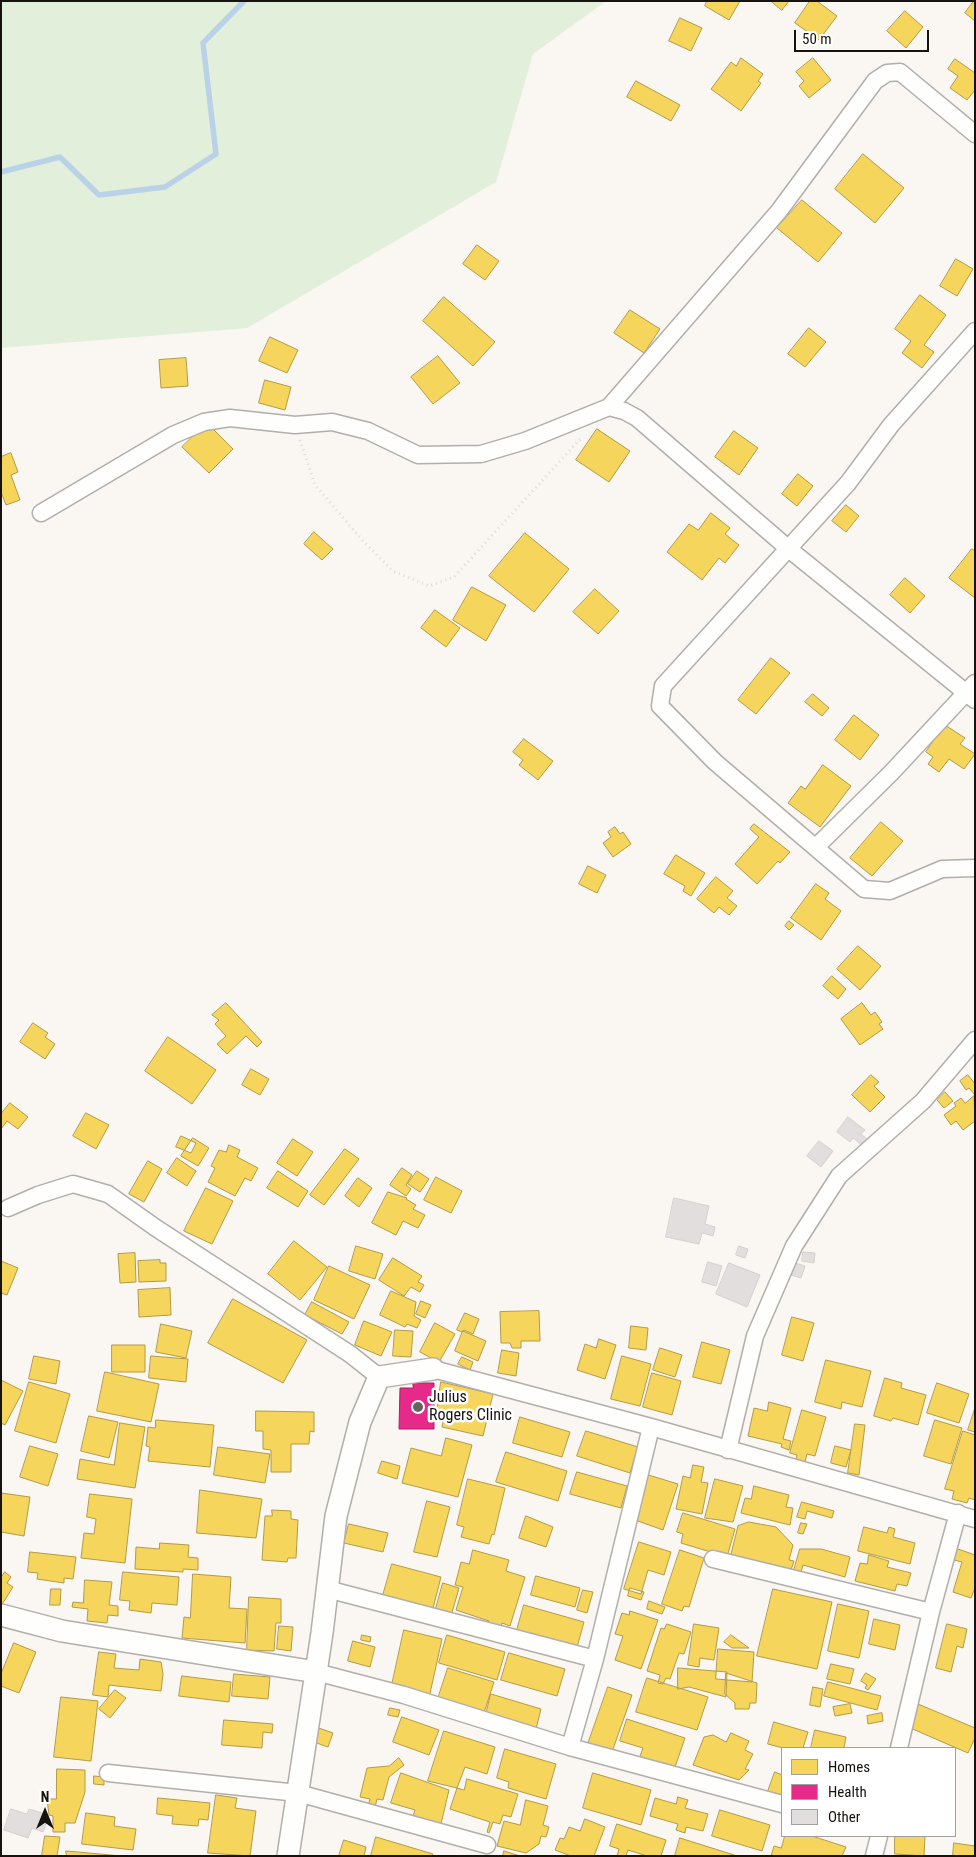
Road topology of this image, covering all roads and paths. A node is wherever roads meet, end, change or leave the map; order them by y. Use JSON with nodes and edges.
{"nodes":[{"id":1,"x":975,"y":134,"type":"edge"},
{"id":2,"x":975,"y":331,"type":"edge"},
{"id":3,"x":609,"y":407,"type":"junction"},
{"id":4,"x":295,"y":425,"type":"junction"},
{"id":5,"x":589,"y":429,"type":"dead end"},
{"id":6,"x":41,"y":513,"type":"dead end"},
{"id":7,"x":790,"y":550,"type":"junction"},
{"id":8,"x":972,"y":692,"type":"edge"},
{"id":9,"x":816,"y":846,"type":"junction"},
{"id":10,"x":975,"y":868,"type":"edge"},
{"id":11,"x":975,"y":1040,"type":"edge"},
{"id":12,"x":8,"y":1208,"type":"dead end"},
{"id":13,"x":433,"y":1369,"type":"joint"},
{"id":14,"x":379,"y":1377,"type":"junction"},
{"id":15,"x":651,"y":1427,"type":"junction"},
{"id":16,"x":728,"y":1450,"type":"junction"},
{"id":17,"x":958,"y":1514,"type":"junction"},
{"id":18,"x":975,"y":1519,"type":"edge"},
{"id":19,"x":713,"y":1559,"type":"dead end"},
{"id":20,"x":327,"y":1589,"type":"junction"},
{"id":21,"x":931,"y":1612,"type":"junction"},
{"id":22,"x":1,"y":1615,"type":"edge"},
{"id":23,"x":595,"y":1659,"type":"junction"},
{"id":24,"x":316,"y":1672,"type":"junction"},
{"id":25,"x":570,"y":1747,"type":"junction"},
{"id":26,"x":899,"y":1747,"type":"edge"},
{"id":27,"x":108,"y":1773,"type":"dead end"},
{"id":28,"x":298,"y":1793,"type":"junction"},
{"id":29,"x":781,"y":1804,"type":"edge"},
{"id":30,"x":879,"y":1837,"type":"edge"},
{"id":31,"x":487,"y":1845,"type":"dead end"},
{"id":32,"x":288,"y":1856,"type":"edge"},
{"id":33,"x":874,"y":1856,"type":"edge"}],
"edges":[{"from":1,"to":3,"type":"street"},
{"from":2,"to":7,"type":"street"},
{"from":3,"to":4,"type":"street"},
{"from":3,"to":7,"type":"street"},
{"from":4,"to":5,"type":"path"},
{"from":4,"to":6,"type":"street"},
{"from":7,"to":8,"type":"street"},
{"from":7,"to":9,"type":"street"},
{"from":8,"to":9,"type":"street"},
{"from":9,"to":10,"type":"street"},
{"from":11,"to":16,"type":"street"},
{"from":12,"to":14,"type":"street"},
{"from":13,"to":14,"type":"street"},
{"from":13,"to":15,"type":"street"},
{"from":14,"to":20,"type":"street"},
{"from":15,"to":16,"type":"street"},
{"from":15,"to":23,"type":"street"},
{"from":16,"to":17,"type":"street"},
{"from":17,"to":18,"type":"street"},
{"from":17,"to":21,"type":"street"},
{"from":19,"to":21,"type":"street"},
{"from":20,"to":23,"type":"street"},
{"from":20,"to":24,"type":"street"},
{"from":21,"to":26,"type":"street"},
{"from":22,"to":24,"type":"street"},
{"from":23,"to":25,"type":"street"},
{"from":24,"to":25,"type":"street"},
{"from":24,"to":28,"type":"street"},
{"from":25,"to":29,"type":"street"},
{"from":27,"to":28,"type":"street"},
{"from":28,"to":31,"type":"street"},
{"from":28,"to":32,"type":"street"},
{"from":30,"to":33,"type":"street"}]}
